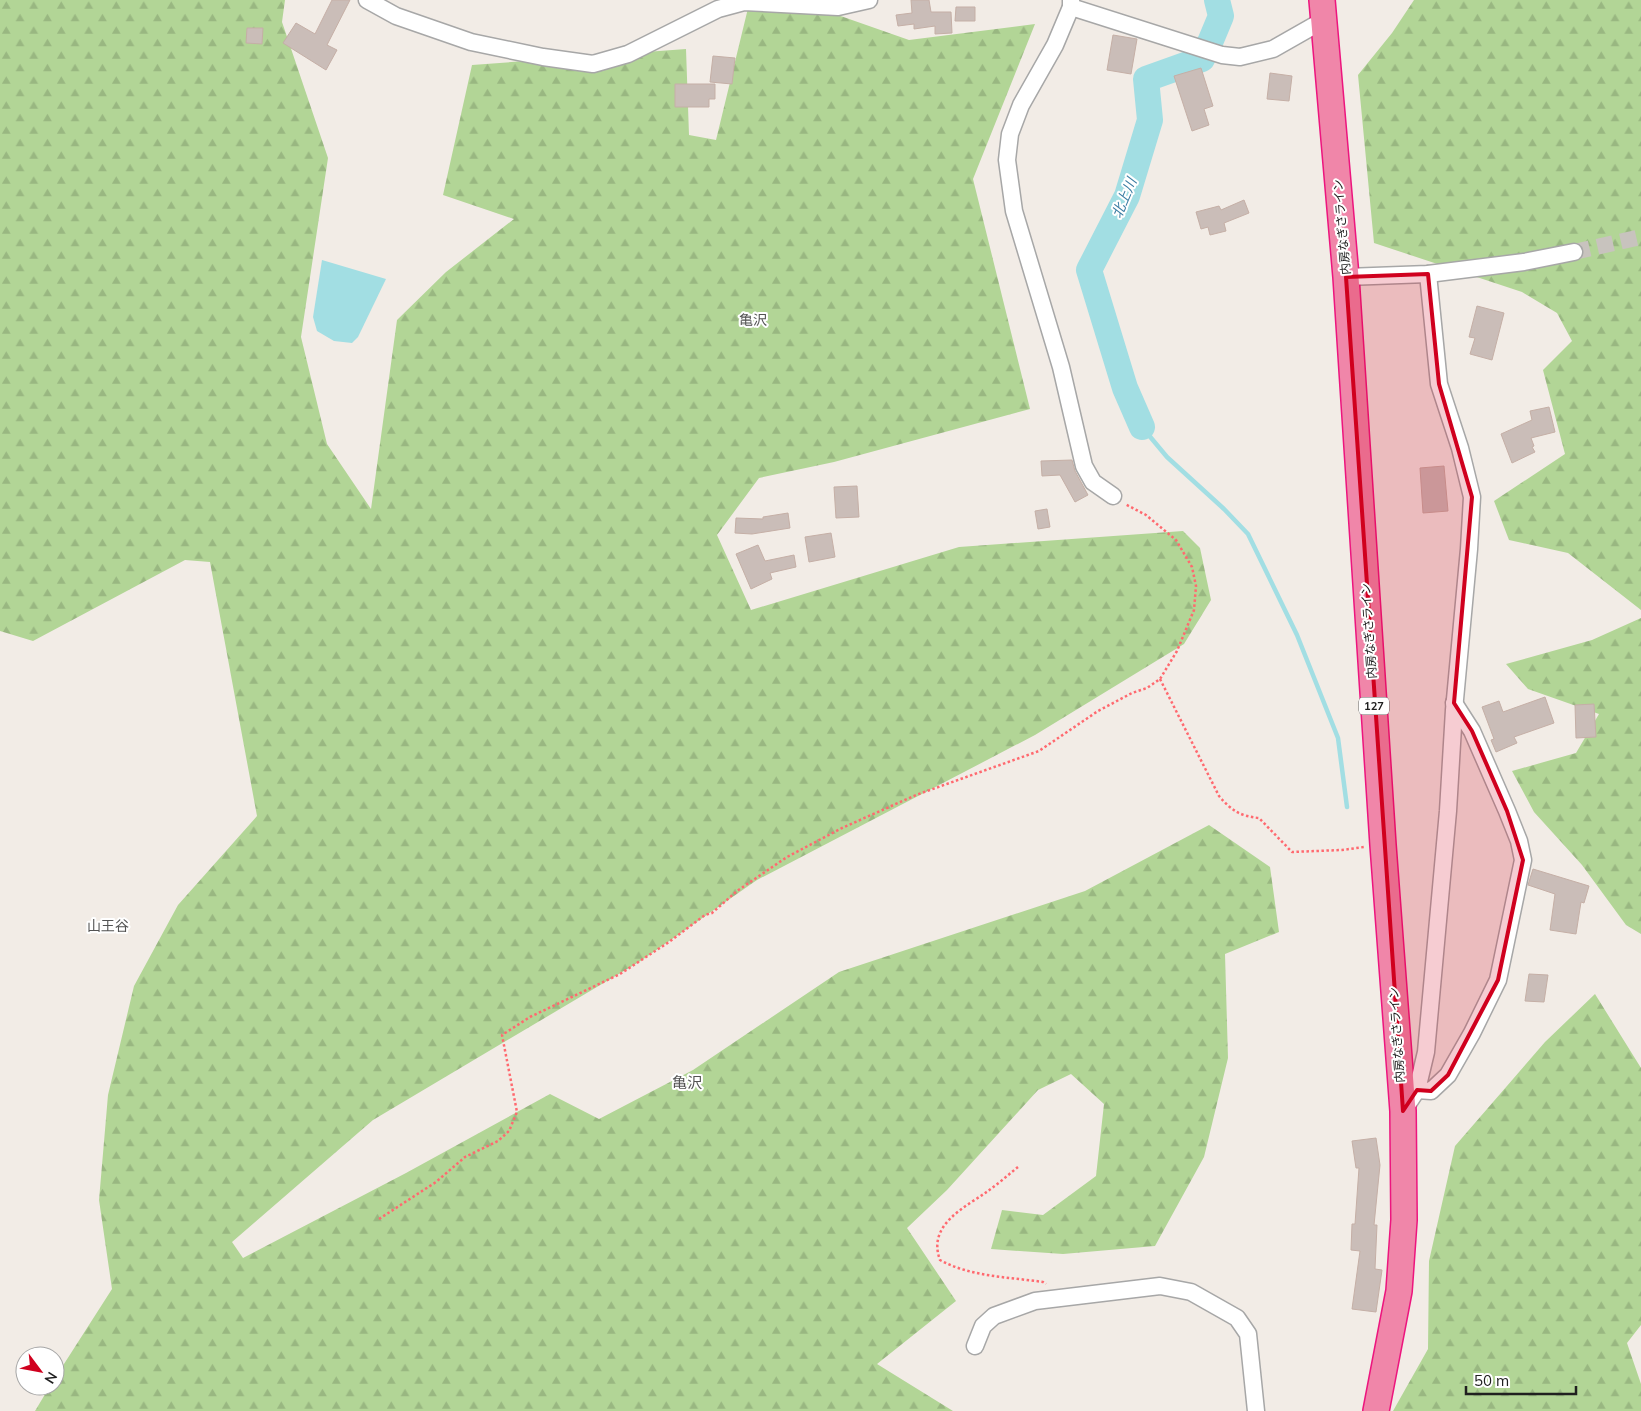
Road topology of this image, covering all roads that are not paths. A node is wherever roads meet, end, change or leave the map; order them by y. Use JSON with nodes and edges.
{"nodes":[{"id":1,"x":367,"y":0,"type":"edge"},
{"id":2,"x":869,"y":0,"type":"edge"},
{"id":3,"x":1071,"y":3,"type":"edge"},
{"id":4,"x":1323,"y":10,"type":"edge"},
{"id":5,"x":1574,"y":252,"type":"tunnel mouth"},
{"id":6,"x":1428,"y":274,"type":"junction"},
{"id":7,"x":1346,"y":277,"type":"junction"},
{"id":8,"x":1113,"y":496,"type":"road end"},
{"id":9,"x":1454,"y":703,"type":"junction"},
{"id":10,"x":1417,"y":1090,"type":"junction"},
{"id":11,"x":1403,"y":1111,"type":"junction"},
{"id":12,"x":975,"y":1346,"type":"dead end"},
{"id":13,"x":1256,"y":1411,"type":"edge"},
{"id":14,"x":1376,"y":1411,"type":"edge"}],
"edges":[{"from":1,"to":2,"type":"street"},
{"from":3,"to":4,"type":"street"},
{"from":3,"to":8,"type":"street"},
{"from":4,"to":7,"type":"highway","name":"内房なぎさライン","number":"127"},
{"from":5,"to":6,"type":"street"},
{"from":6,"to":7,"type":"street"},
{"from":6,"to":9,"type":"street"},
{"from":7,"to":11,"type":"highway","name":"内房なぎさライン","number":"127"},
{"from":9,"to":10,"type":"street"},
{"from":9,"to":10,"type":"street"},
{"from":10,"to":11,"type":"street"},
{"from":11,"to":14,"type":"highway","name":"内房なぎさライン","number":"127"},
{"from":12,"to":13,"type":"street"}]}
